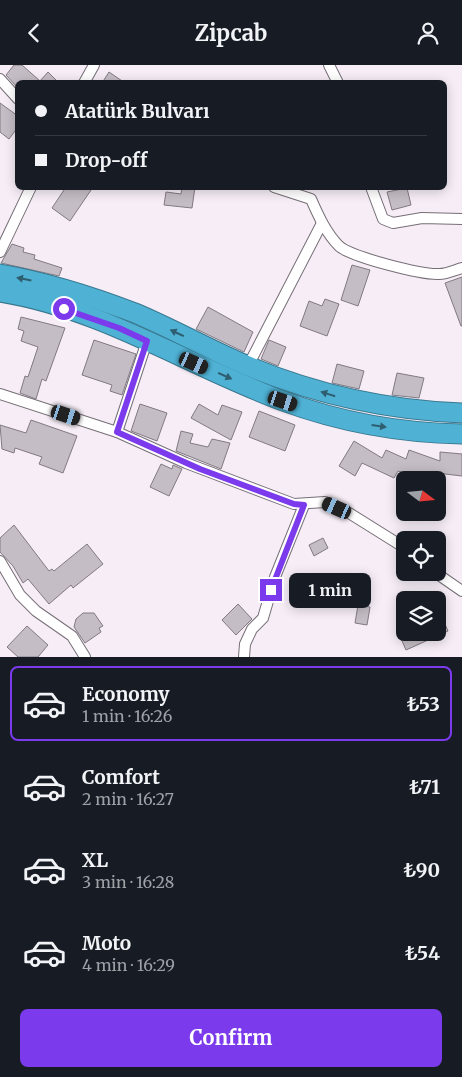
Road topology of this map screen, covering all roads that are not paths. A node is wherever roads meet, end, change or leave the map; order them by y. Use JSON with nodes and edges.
{"nodes":[{"id":1,"x":94,"y":65,"type":"edge"},
{"id":2,"x":329,"y":65,"type":"edge"},
{"id":3,"x":0,"y":79,"type":"edge"},
{"id":4,"x":86,"y":80,"type":"edge"},
{"id":5,"x":336,"y":80,"type":"edge"},
{"id":6,"x":15,"y":96,"type":"edge"},
{"id":7,"x":30,"y":190,"type":"edge"},
{"id":8,"x":283,"y":190,"type":"edge"},
{"id":9,"x":371,"y":190,"type":"edge"},
{"id":10,"x":462,"y":219,"type":"edge"},
{"id":11,"x":322,"y":223,"type":"junction"},
{"id":12,"x":0,"y":252,"type":"edge"},
{"id":13,"x":462,"y":268,"type":"edge"},
{"id":14,"x":0,"y":274,"type":"edge"},
{"id":15,"x":0,"y":292,"type":"edge"},
{"id":16,"x":147,"y":341,"type":"junction"},
{"id":17,"x":248,"y":366,"type":"junction"},
{"id":18,"x":0,"y":394,"type":"edge"},
{"id":19,"x":462,"y":413,"type":"edge"},
{"id":20,"x":117,"y":432,"type":"junction"},
{"id":21,"x":462,"y":433,"type":"edge"},
{"id":22,"x":304,"y":505,"type":"junction"},
{"id":23,"x":396,"y":542,"type":"edge"},
{"id":24,"x":0,"y":561,"type":"edge"},
{"id":25,"x":446,"y":580,"type":"edge"},
{"id":26,"x":462,"y":591,"type":"edge"},
{"id":27,"x":85,"y":657,"type":"edge"},
{"id":28,"x":244,"y":657,"type":"edge"}],
"edges":[{"from":1,"to":4,"type":"street"},
{"from":2,"to":5,"type":"street"},
{"from":3,"to":6,"type":"street"},
{"from":7,"to":12,"type":"street"},
{"from":8,"to":11,"type":"street"},
{"from":9,"to":10,"type":"street"},
{"from":11,"to":13,"type":"street"},
{"from":11,"to":17,"type":"street"},
{"from":17,"to":14,"type":"highway","one_way":true},
{"from":15,"to":16,"type":"highway"},
{"from":16,"to":20,"type":"street"},
{"from":16,"to":21,"type":"highway","one_way":true},
{"from":19,"to":17,"type":"highway","one_way":true},
{"from":18,"to":20,"type":"street"},
{"from":20,"to":22,"type":"street"},
{"from":22,"to":23,"type":"street"},
{"from":22,"to":28,"type":"street"},
{"from":24,"to":27,"type":"street"},
{"from":25,"to":26,"type":"street"}]}
